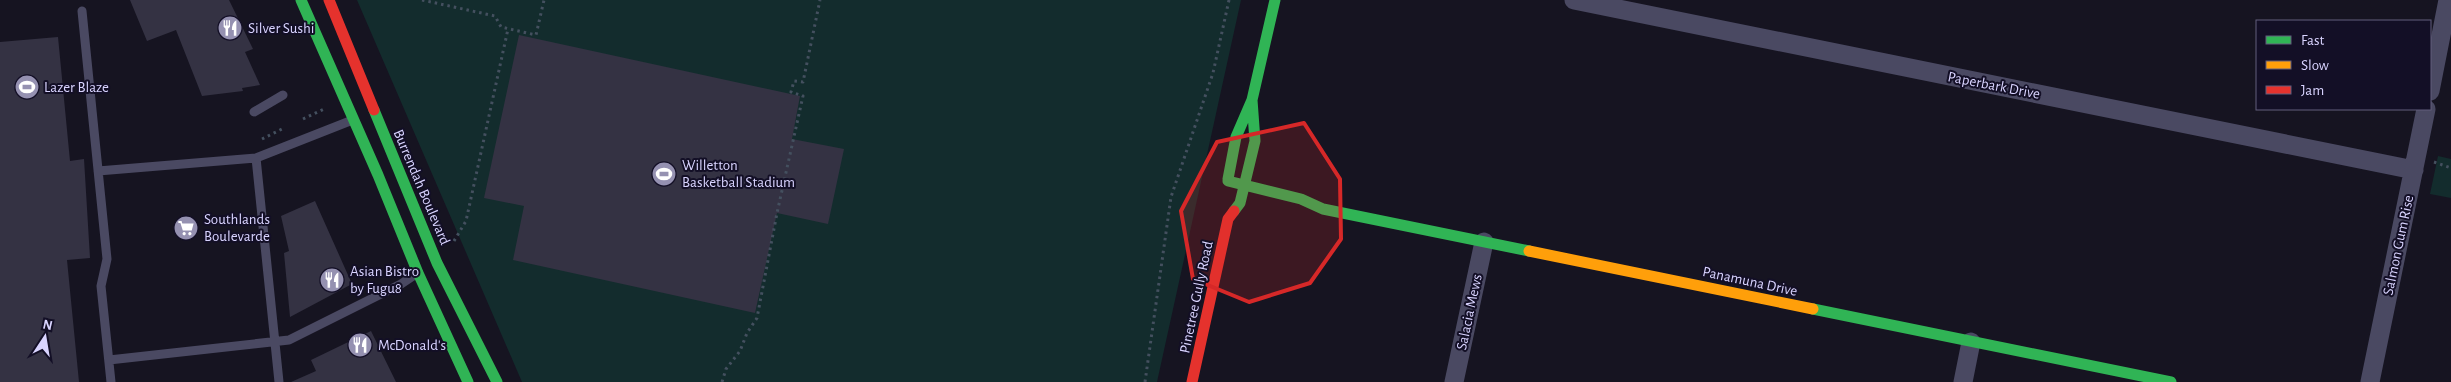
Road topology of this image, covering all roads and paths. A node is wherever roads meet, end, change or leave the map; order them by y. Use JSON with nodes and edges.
{"nodes":[{"id":1,"x":301,"y":0,"type":"edge"},
{"id":2,"x":329,"y":0,"type":"edge"},
{"id":3,"x":422,"y":0,"type":"edge"},
{"id":4,"x":544,"y":0,"type":"edge"},
{"id":5,"x":820,"y":0,"type":"edge"},
{"id":6,"x":1229,"y":0,"type":"edge"},
{"id":7,"x":1275,"y":0,"type":"edge"},
{"id":8,"x":1574,"y":0,"type":"edge"},
{"id":9,"x":2448,"y":0,"type":"edge"},
{"id":10,"x":82,"y":11,"type":"dead end"},
{"id":11,"x":508,"y":29,"type":"junction"},
{"id":12,"x":2431,"y":86,"type":"edge"},
{"id":13,"x":284,"y":95,"type":"dead end"},
{"id":14,"x":1252,"y":100,"type":"junction"},
{"id":15,"x":324,"y":109,"type":"dead end"},
{"id":16,"x":2426,"y":110,"type":"edge"},
{"id":17,"x":254,"y":112,"type":"dead end"},
{"id":18,"x":363,"y":116,"type":"junction"},
{"id":19,"x":303,"y":119,"type":"dead end"},
{"id":20,"x":256,"y":158,"type":"junction"},
{"id":21,"x":2414,"y":170,"type":"junction"},
{"id":22,"x":98,"y":171,"type":"junction"},
{"id":23,"x":1244,"y":184,"type":"junction"},
{"id":24,"x":1226,"y":190,"type":"junction"},
{"id":25,"x":1244,"y":203,"type":"junction"},
{"id":26,"x":1324,"y":209,"type":"junction"},
{"id":27,"x":1299,"y":211,"type":"dead end"},
{"id":28,"x":1228,"y":219,"type":"junction"},
{"id":29,"x":454,"y":242,"type":"dead end"},
{"id":30,"x":1484,"y":242,"type":"junction"},
{"id":31,"x":428,"y":268,"type":"junction"},
{"id":32,"x":275,"y":342,"type":"junction"},
{"id":33,"x":1971,"y":342,"type":"junction"},
{"id":34,"x":472,"y":359,"type":"junction"},
{"id":35,"x":109,"y":360,"type":"junction"},
{"id":36,"x":111,"y":382,"type":"edge"},
{"id":37,"x":279,"y":382,"type":"edge"},
{"id":38,"x":468,"y":382,"type":"edge"},
{"id":39,"x":497,"y":382,"type":"edge"},
{"id":40,"x":722,"y":382,"type":"edge"},
{"id":41,"x":1145,"y":382,"type":"edge"},
{"id":42,"x":1192,"y":382,"type":"edge"},
{"id":43,"x":1454,"y":382,"type":"edge"},
{"id":44,"x":1963,"y":382,"type":"edge"},
{"id":45,"x":2171,"y":382,"type":"edge"},
{"id":46,"x":2370,"y":382,"type":"edge"}],
"edges":[{"from":1,"to":18,"type":"main road","name":"Burrendah Boulevard"},
{"from":2,"to":18,"type":"main road","name":"Burrendah Boulevard"},
{"from":3,"to":11,"type":"path"},
{"from":4,"to":11,"type":"path"},
{"from":5,"to":40,"type":"path"},
{"from":6,"to":41,"type":"path"},
{"from":7,"to":14,"type":"main road","name":"Pinetree Gully Road"},
{"from":8,"to":21,"type":"street","name":"Paperbark Drive"},
{"from":9,"to":12,"type":"street"},
{"from":10,"to":22,"type":"lane"},
{"from":11,"to":29,"type":"path"},
{"from":13,"to":17,"type":"lane"},
{"from":14,"to":23,"type":"main road","name":"Pinetree Gully Road"},
{"from":14,"to":24,"type":"main road","name":"Pinetree Gully Road"},
{"from":15,"to":19,"type":"path"},
{"from":16,"to":21,"type":"street","name":"Salmon Gum Rise"},
{"from":18,"to":20,"type":"lane"},
{"from":18,"to":31,"type":"main road","name":"Burrendah Boulevard"},
{"from":18,"to":31,"type":"main road","name":"Burrendah Boulevard"},
{"from":20,"to":22,"type":"lane"},
{"from":20,"to":32,"type":"lane"},
{"from":21,"to":46,"type":"street","name":"Salmon Gum Rise"},
{"from":22,"to":35,"type":"lane"},
{"from":23,"to":24,"type":"main road","name":"Panamuna Drive"},
{"from":23,"to":25,"type":"main road","name":"Pinetree Gully Road"},
{"from":23,"to":26,"type":"main road","name":"Panamuna Drive"},
{"from":24,"to":25,"type":"main road"},
{"from":24,"to":28,"type":"main road","name":"Pinetree Gully Road"},
{"from":25,"to":28,"type":"main road","name":"Pinetree Gully Road"},
{"from":26,"to":27,"type":"main road","name":"Panamuna Drive"},
{"from":26,"to":30,"type":"main road","name":"Panamuna Drive"},
{"from":28,"to":42,"type":"main road","name":"Pinetree Gully Road"},
{"from":30,"to":33,"type":"main road","name":"Panamuna Drive"},
{"from":30,"to":43,"type":"street","name":"Salacia Mews"},
{"from":31,"to":32,"type":"lane"},
{"from":31,"to":34,"type":"main road","name":"Burrendah Boulevard"},
{"from":31,"to":34,"type":"main road","name":"Burrendah Boulevard"},
{"from":32,"to":35,"type":"lane"},
{"from":32,"to":37,"type":"lane"},
{"from":33,"to":44,"type":"street"},
{"from":33,"to":45,"type":"main road","name":"Panamuna Drive"},
{"from":34,"to":38,"type":"main road","name":"Burrendah Boulevard"},
{"from":34,"to":39,"type":"main road","name":"Burrendah Boulevard"},
{"from":35,"to":36,"type":"lane"}]}
